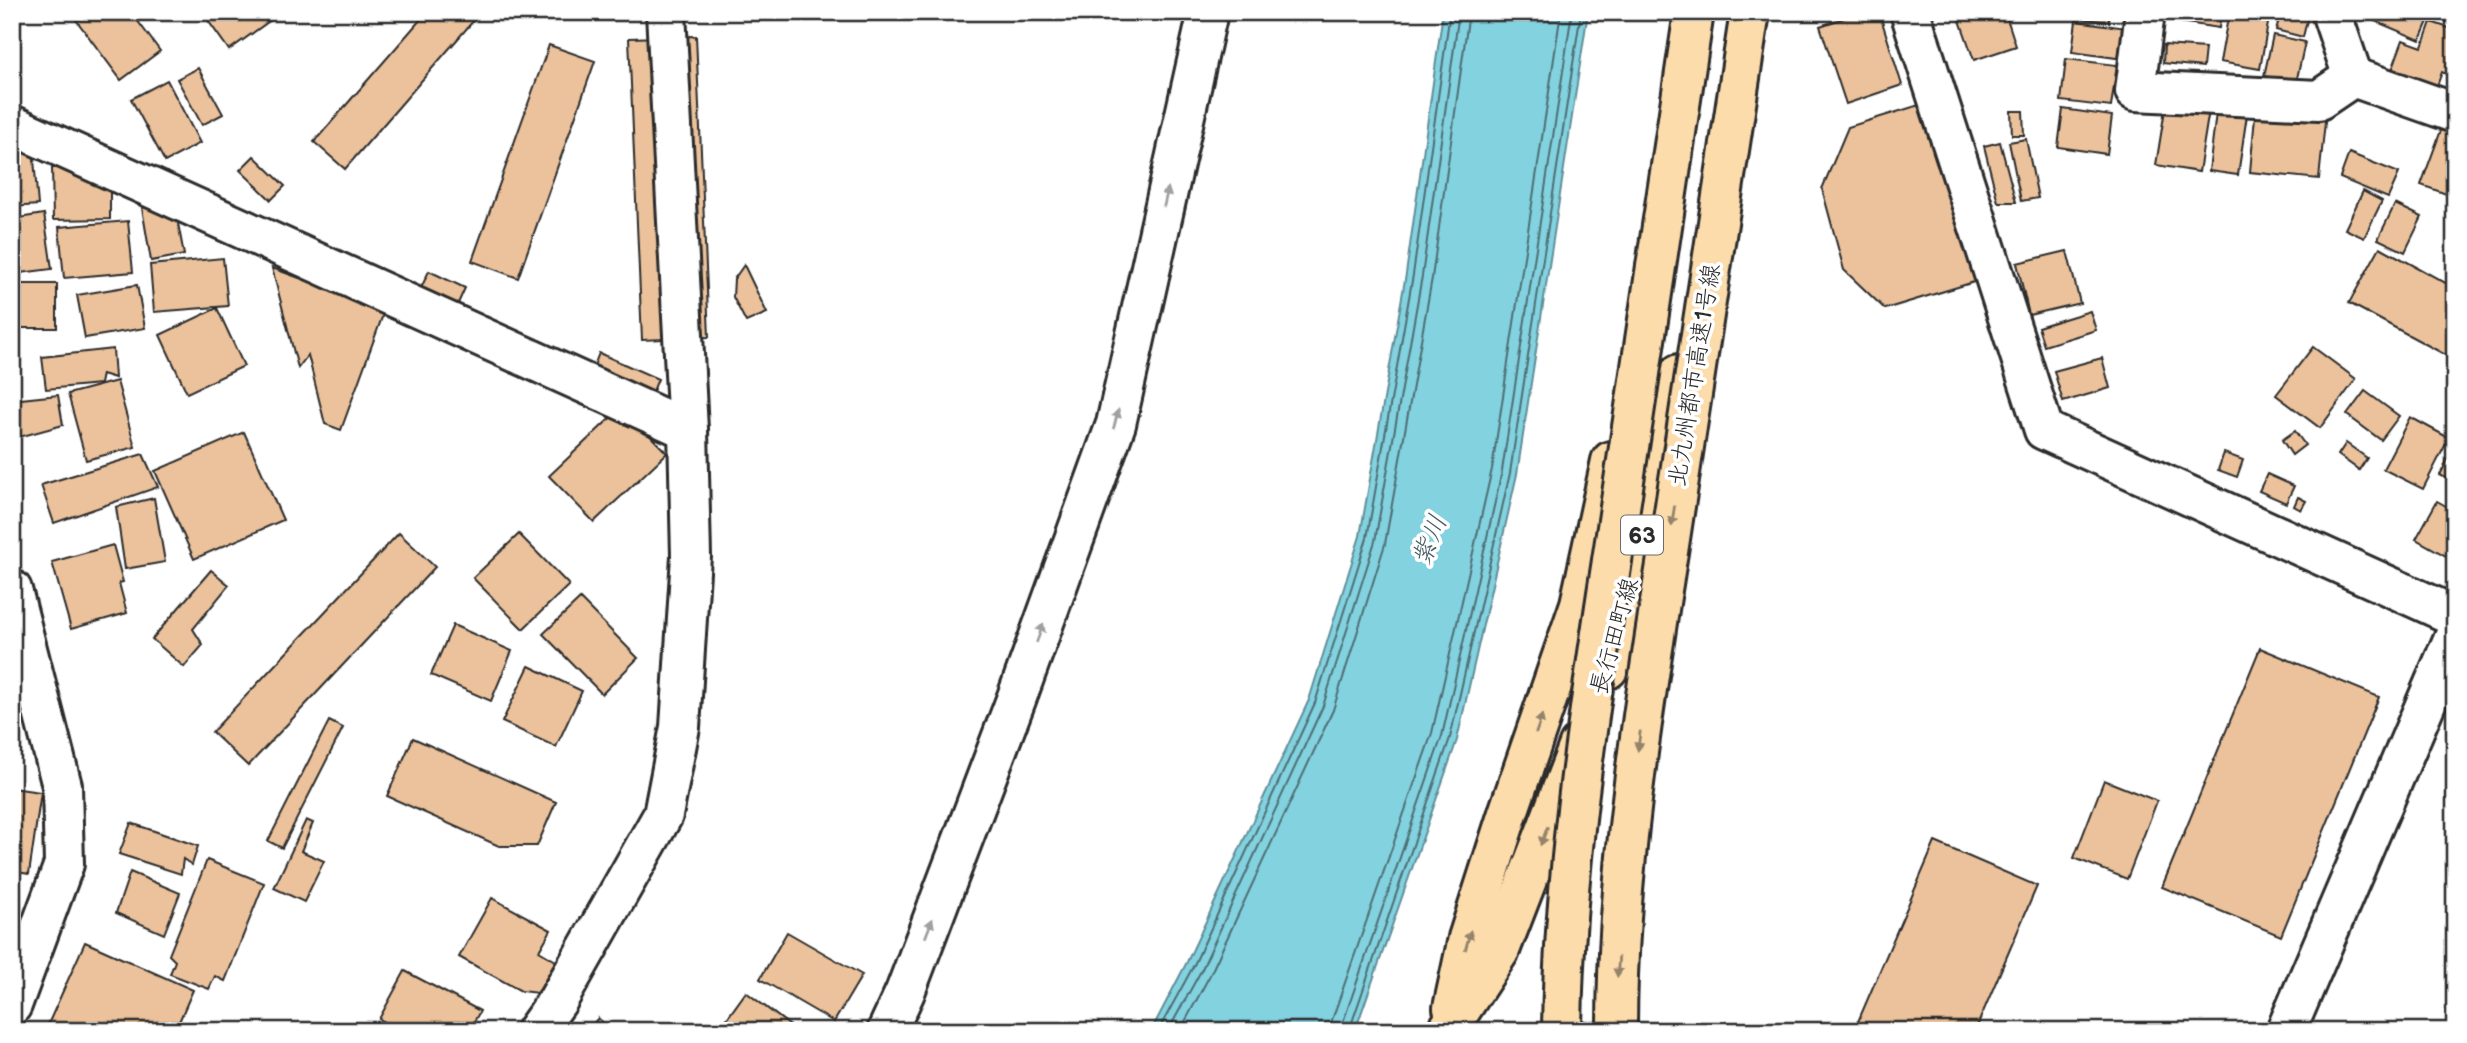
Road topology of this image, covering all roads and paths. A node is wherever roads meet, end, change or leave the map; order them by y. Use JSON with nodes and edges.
{"nodes":[{"id":1,"x":666,"y":12,"type":"edge"},
{"id":2,"x":1208,"y":12,"type":"edge"},
{"id":3,"x":1696,"y":12,"type":"edge"},
{"id":4,"x":1750,"y":12,"type":"edge"},
{"id":5,"x":1756,"y":12,"type":"edge"},
{"id":6,"x":1910,"y":12,"type":"edge"},
{"id":7,"x":2145,"y":12,"type":"edge"},
{"id":8,"x":2330,"y":12,"type":"edge"},
{"id":9,"x":2353,"y":77,"type":"junction"},
{"id":10,"x":2455,"y":113,"type":"edge"},
{"id":11,"x":12,"y":125,"type":"edge"},
{"id":12,"x":688,"y":430,"type":"junction"},
{"id":13,"x":12,"y":590,"type":"edge"},
{"id":14,"x":2455,"y":617,"type":"edge"},
{"id":15,"x":2455,"y":635,"type":"edge"},
{"id":16,"x":12,"y":1005,"type":"edge"},
{"id":17,"x":536,"y":1031,"type":"edge"},
{"id":18,"x":887,"y":1031,"type":"edge"},
{"id":19,"x":1448,"y":1031,"type":"edge"},
{"id":20,"x":1562,"y":1031,"type":"edge"},
{"id":21,"x":1617,"y":1031,"type":"edge"},
{"id":22,"x":2286,"y":1031,"type":"edge"}],
"edges":[{"from":1,"to":12,"type":"street"},
{"from":18,"to":2,"type":"street","one_way":true},
{"from":19,"to":3,"type":"main road","name":"長行田町線","number":"63","one_way":true},
{"from":3,"to":20,"type":"main road","bridge":true},
{"from":4,"to":21,"type":"main road","name":"北九州都市高速1号線","one_way":true,"bridge":true},
{"from":5,"to":19,"type":"main road","name":"長行田町線","number":"63","one_way":true},
{"from":6,"to":14,"type":"street"},
{"from":7,"to":9,"type":"street"},
{"from":8,"to":9,"type":"street"},
{"from":9,"to":10,"type":"street"},
{"from":11,"to":12,"type":"street"},
{"from":12,"to":17,"type":"street"},
{"from":13,"to":16,"type":"street"},
{"from":15,"to":22,"type":"street"}]}
